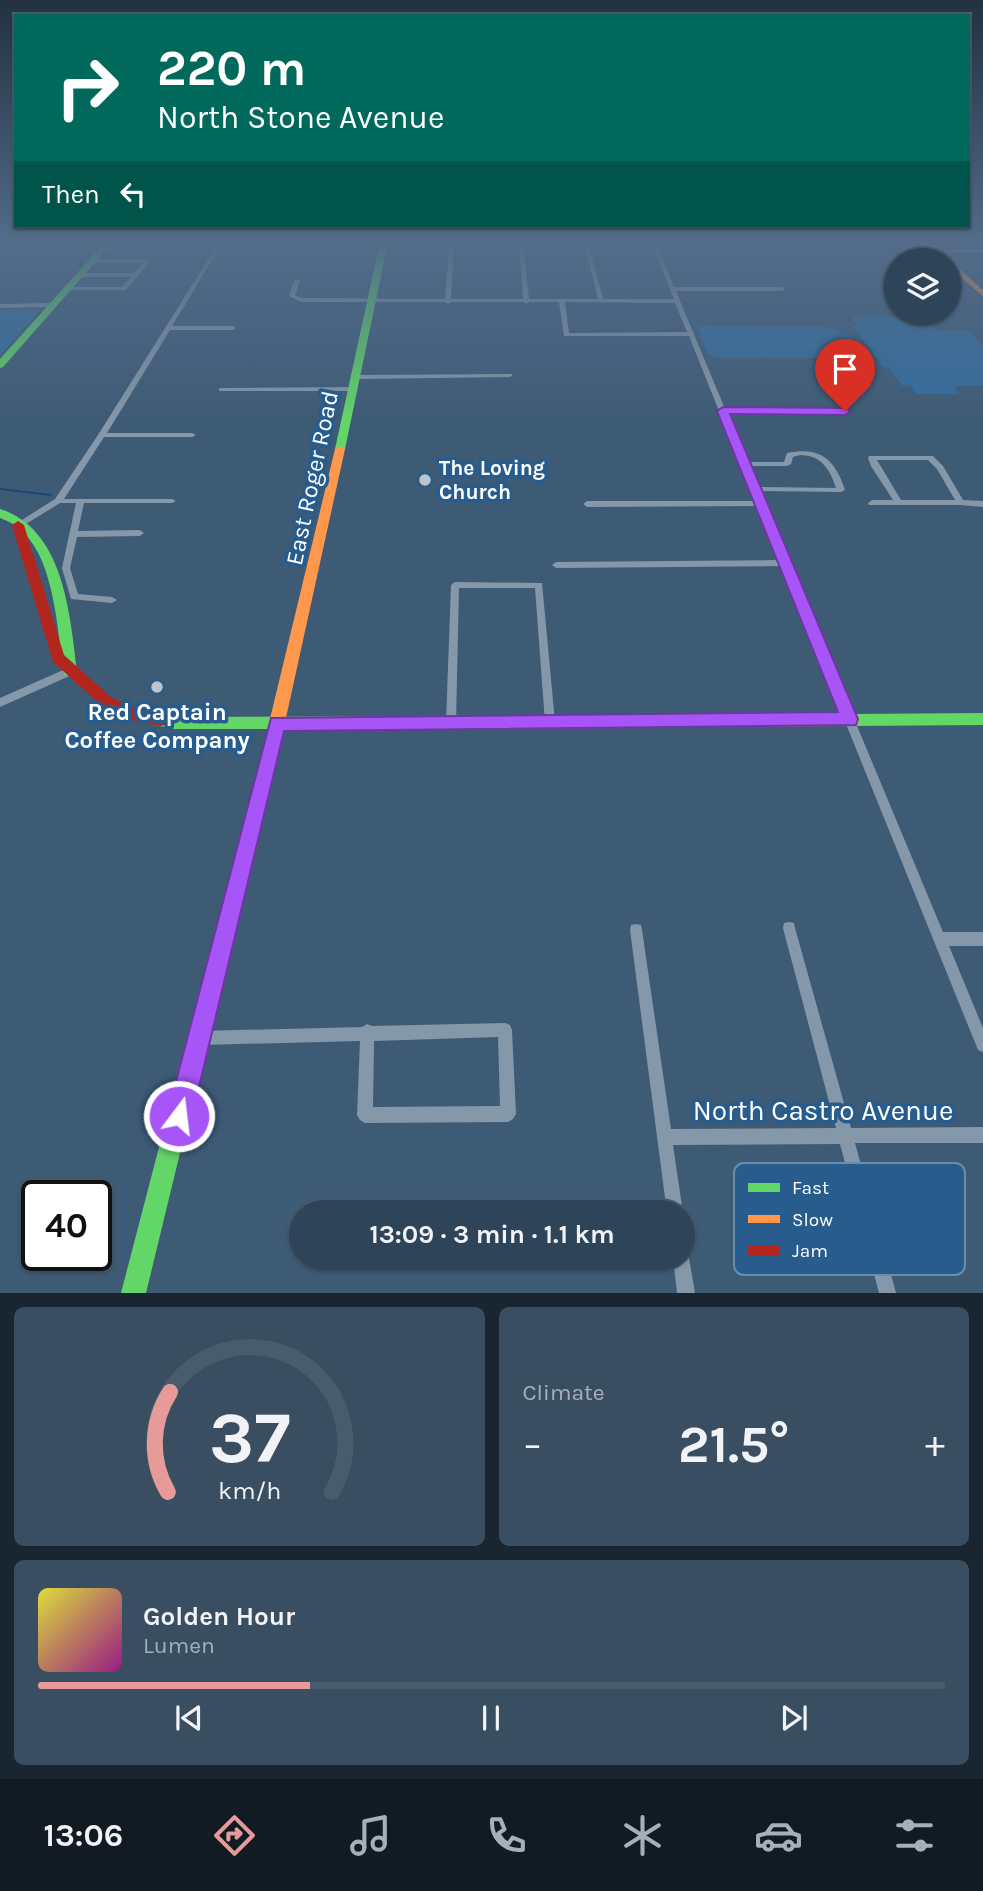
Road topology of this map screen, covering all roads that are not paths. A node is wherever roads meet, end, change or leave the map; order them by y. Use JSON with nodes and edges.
{"nodes":[{"id":1,"x":54,"y":302,"type":"edge"},
{"id":2,"x":185,"y":302,"type":"edge"},
{"id":3,"x":372,"y":302,"type":"edge"},
{"id":4,"x":562,"y":302,"type":"edge"},
{"id":5,"x":679,"y":302,"type":"edge"},
{"id":6,"x":52,"y":305,"type":"junction"},
{"id":7,"x":0,"y":306,"type":"edge"},
{"id":8,"x":169,"y":328,"type":"junction"},
{"id":9,"x":233,"y":328,"type":"dead end"},
{"id":10,"x":692,"y":334,"type":"junction"},
{"id":11,"x":0,"y":365,"type":"edge"},
{"id":12,"x":510,"y":375,"type":"dead end"},
{"id":13,"x":356,"y":383,"type":"junction"},
{"id":14,"x":221,"y":390,"type":"dead end"},
{"id":15,"x":723,"y":411,"type":"junction"},
{"id":16,"x":845,"y":411,"type":"dead end"},
{"id":17,"x":102,"y":435,"type":"junction"},
{"id":18,"x":192,"y":435,"type":"dead end"},
{"id":19,"x":745,"y":464,"type":"junction"},
{"id":20,"x":755,"y":489,"type":"junction"},
{"id":21,"x":58,"y":501,"type":"junction"},
{"id":22,"x":81,"y":501,"type":"junction"},
{"id":23,"x":172,"y":501,"type":"dead end"},
{"id":24,"x":898,"y":502,"type":"junction"},
{"id":25,"x":960,"y":502,"type":"junction"},
{"id":26,"x":761,"y":503,"type":"junction"},
{"id":27,"x":872,"y":503,"type":"dead end"},
{"id":28,"x":587,"y":504,"type":"dead end"},
{"id":29,"x":983,"y":504,"type":"edge"},
{"id":30,"x":0,"y":513,"type":"edge"},
{"id":31,"x":18,"y":525,"type":"junction"},
{"id":32,"x":140,"y":533,"type":"dead end"},
{"id":33,"x":74,"y":534,"type":"junction"},
{"id":34,"x":785,"y":563,"type":"junction"},
{"id":35,"x":556,"y":565,"type":"dead end"},
{"id":36,"x":112,"y":600,"type":"dead end"},
{"id":37,"x":70,"y":671,"type":"junction"},
{"id":38,"x":0,"y":703,"type":"edge"},
{"id":39,"x":849,"y":719,"type":"junction"},
{"id":40,"x":983,"y":719,"type":"edge"},
{"id":41,"x":451,"y":722,"type":"junction"},
{"id":42,"x":550,"y":722,"type":"junction"},
{"id":43,"x":277,"y":723,"type":"junction"},
{"id":44,"x":789,"y":928,"type":"dead end"},
{"id":45,"x":636,"y":930,"type":"dead end"},
{"id":46,"x":940,"y":939,"type":"junction"},
{"id":47,"x":983,"y":939,"type":"edge"},
{"id":48,"x":368,"y":1031,"type":"junction"},
{"id":49,"x":200,"y":1038,"type":"junction"},
{"id":50,"x":982,"y":1042,"type":"edge"},
{"id":51,"x":983,"y":1135,"type":"edge"},
{"id":52,"x":846,"y":1136,"type":"junction"},
{"id":53,"x":664,"y":1138,"type":"junction"},
{"id":54,"x":853,"y":1163,"type":"edge"},
{"id":55,"x":673,"y":1200,"type":"edge"},
{"id":56,"x":683,"y":1270,"type":"edge"},
{"id":57,"x":883,"y":1275,"type":"edge"},
{"id":58,"x":133,"y":1293,"type":"edge"},
{"id":59,"x":686,"y":1293,"type":"edge"},
{"id":60,"x":888,"y":1293,"type":"edge"}],
"edges":[{"from":1,"to":6,"type":"street"},
{"from":2,"to":8,"type":"street"},
{"from":3,"to":13,"type":"street","name":"East Roger Road"},
{"from":4,"to":10,"type":"street"},
{"from":5,"to":10,"type":"street"},
{"from":6,"to":7,"type":"street"},
{"from":6,"to":11,"type":"street"},
{"from":8,"to":9,"type":"street"},
{"from":8,"to":17,"type":"street"},
{"from":10,"to":15,"type":"street"},
{"from":12,"to":13,"type":"street"},
{"from":13,"to":14,"type":"street"},
{"from":13,"to":43,"type":"street","name":"East Roger Road"},
{"from":15,"to":16,"type":"street"},
{"from":15,"to":19,"type":"street"},
{"from":17,"to":18,"type":"street"},
{"from":17,"to":21,"type":"street"},
{"from":19,"to":20,"type":"street"},
{"from":19,"to":20,"type":"street"},
{"from":20,"to":26,"type":"street"},
{"from":21,"to":22,"type":"street"},
{"from":21,"to":31,"type":"street"},
{"from":22,"to":23,"type":"street"},
{"from":22,"to":33,"type":"street"},
{"from":24,"to":25,"type":"street"},
{"from":24,"to":25,"type":"street"},
{"from":24,"to":27,"type":"street"},
{"from":25,"to":29,"type":"street"},
{"from":26,"to":28,"type":"street"},
{"from":26,"to":34,"type":"street"},
{"from":30,"to":31,"type":"street"},
{"from":31,"to":37,"type":"street"},
{"from":32,"to":33,"type":"street"},
{"from":33,"to":36,"type":"street"},
{"from":34,"to":35,"type":"street"},
{"from":34,"to":39,"type":"street"},
{"from":37,"to":38,"type":"street"},
{"from":37,"to":43,"type":"street"},
{"from":39,"to":40,"type":"street"},
{"from":39,"to":42,"type":"street"},
{"from":39,"to":46,"type":"street"},
{"from":41,"to":42,"type":"street"},
{"from":41,"to":42,"type":"street"},
{"from":41,"to":43,"type":"street"},
{"from":43,"to":49,"type":"street","name":"East Roger Road"},
{"from":44,"to":52,"type":"street"},
{"from":45,"to":53,"type":"street"},
{"from":46,"to":47,"type":"street"},
{"from":46,"to":50,"type":"street"},
{"from":48,"to":48,"type":"street"},
{"from":48,"to":49,"type":"street"},
{"from":49,"to":58,"type":"street","name":"East Roger Road"},
{"from":51,"to":52,"type":"street","name":"North Castro Avenue"},
{"from":52,"to":53,"type":"street","name":"North Castro Avenue"},
{"from":52,"to":54,"type":"street"},
{"from":53,"to":55,"type":"street"},
{"from":56,"to":59,"type":"street"},
{"from":57,"to":60,"type":"street"}]}
